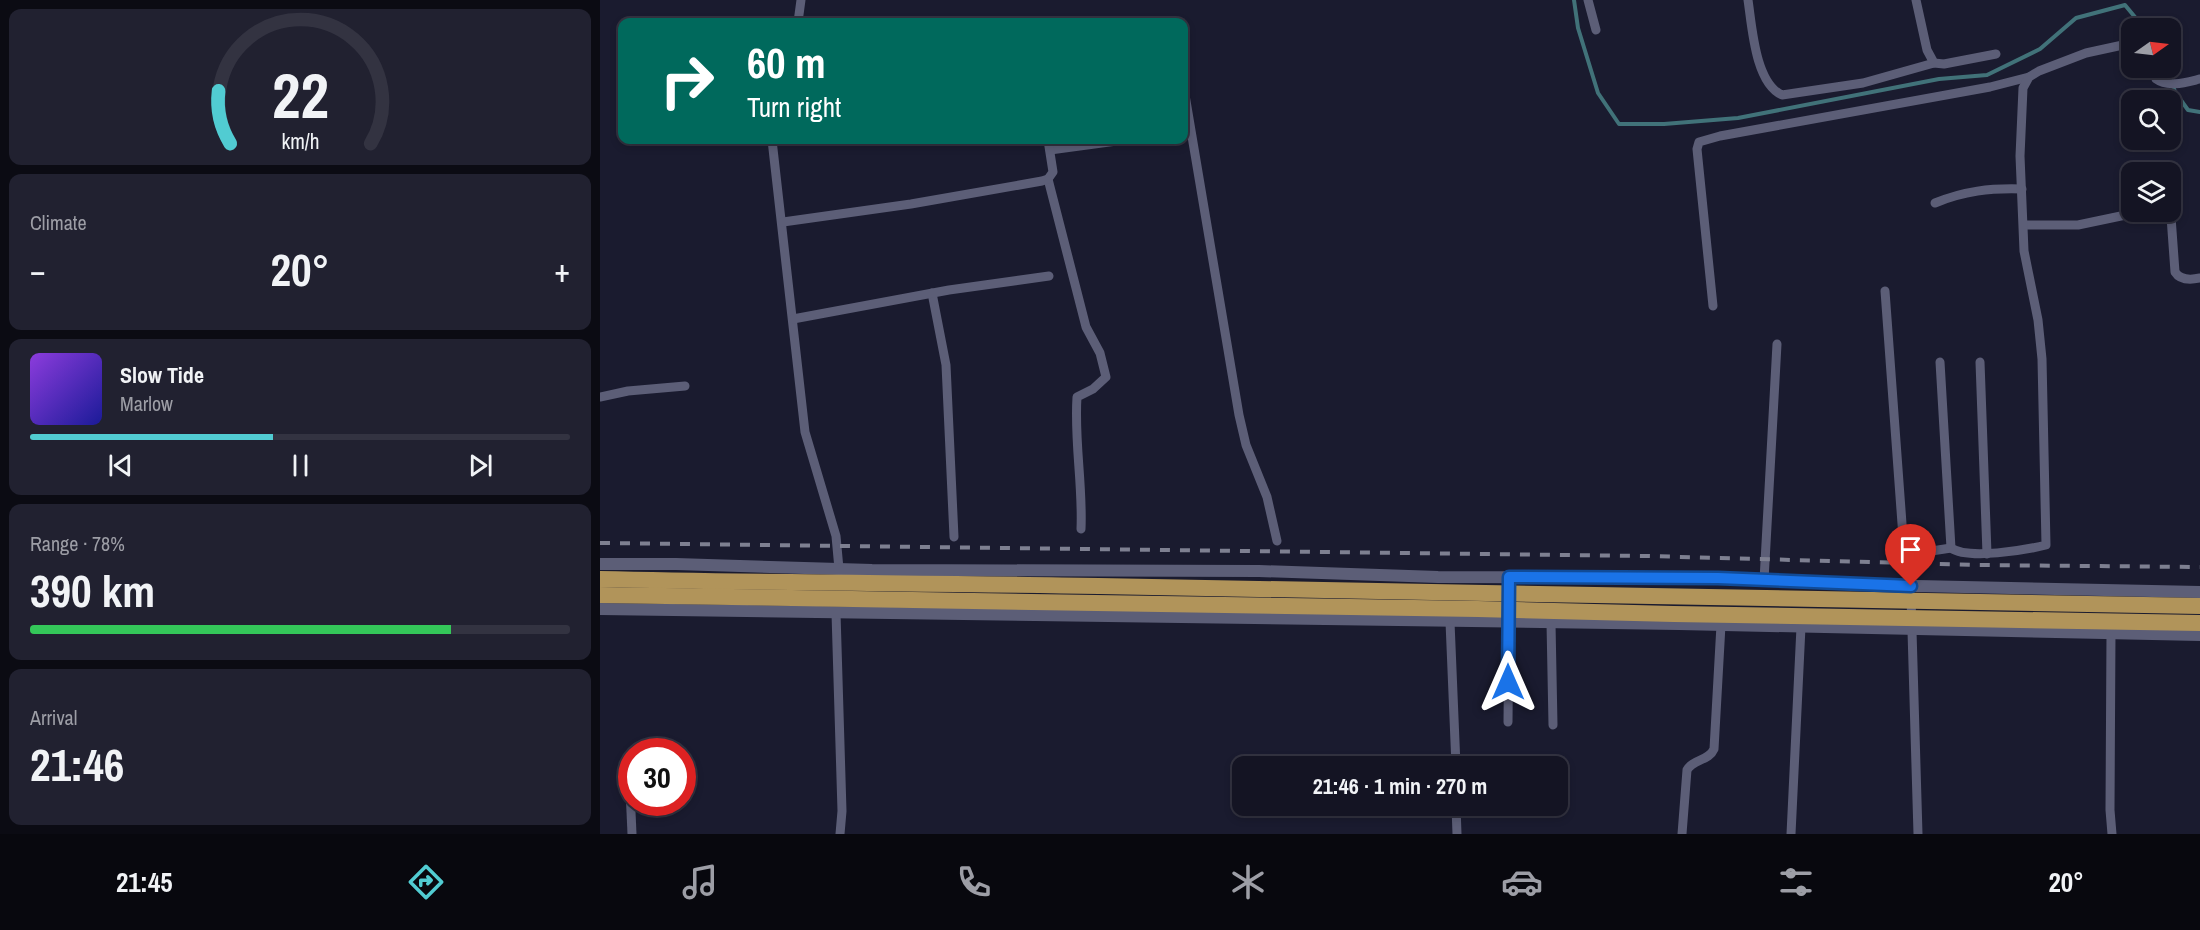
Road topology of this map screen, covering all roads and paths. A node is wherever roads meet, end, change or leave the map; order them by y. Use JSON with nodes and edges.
{"nodes":[{"id":1,"x":801,"y":0,"type":"edge"},
{"id":2,"x":1588,"y":0,"type":"edge"},
{"id":3,"x":1748,"y":0,"type":"edge"},
{"id":4,"x":1916,"y":0,"type":"edge"},
{"id":5,"x":799,"y":18,"type":"edge"},
{"id":6,"x":1596,"y":30,"type":"dead end"},
{"id":7,"x":2121,"y":45,"type":"edge"},
{"id":8,"x":1996,"y":54,"type":"dead end"},
{"id":9,"x":1934,"y":63,"type":"junction"},
{"id":10,"x":2029,"y":77,"type":"junction"},
{"id":11,"x":2155,"y":78,"type":"edge"},
{"id":12,"x":2200,"y":79,"type":"edge"},
{"id":13,"x":1188,"y":136,"type":"edge"},
{"id":14,"x":773,"y":144,"type":"edge"},
{"id":15,"x":1049,"y":144,"type":"edge"},
{"id":16,"x":1094,"y":144,"type":"edge"},
{"id":17,"x":1050,"y":150,"type":"junction"},
{"id":18,"x":1048,"y":179,"type":"junction"},
{"id":19,"x":2022,"y":189,"type":"junction"},
{"id":20,"x":1935,"y":203,"type":"dead end"},
{"id":21,"x":2121,"y":216,"type":"edge"},
{"id":22,"x":783,"y":222,"type":"junction"},
{"id":23,"x":2171,"y":222,"type":"edge"},
{"id":24,"x":2024,"y":225,"type":"junction"},
{"id":25,"x":1050,"y":276,"type":"dead end"},
{"id":26,"x":2200,"y":278,"type":"edge"},
{"id":27,"x":1885,"y":291,"type":"dead end"},
{"id":28,"x":932,"y":293,"type":"junction"},
{"id":29,"x":1713,"y":306,"type":"dead end"},
{"id":30,"x":793,"y":319,"type":"junction"},
{"id":31,"x":1777,"y":344,"type":"dead end"},
{"id":32,"x":1940,"y":362,"type":"dead end"},
{"id":33,"x":1980,"y":362,"type":"dead end"},
{"id":34,"x":685,"y":386,"type":"dead end"},
{"id":35,"x":600,"y":397,"type":"edge"},
{"id":36,"x":1081,"y":529,"type":"dead end"},
{"id":37,"x":954,"y":537,"type":"dead end"},
{"id":38,"x":1277,"y":541,"type":"dead end"},
{"id":39,"x":1951,"y":548,"type":"junction"},
{"id":40,"x":1986,"y":554,"type":"junction"},
{"id":41,"x":600,"y":564,"type":"edge"},
{"id":42,"x":839,"y":569,"type":"junction"},
{"id":43,"x":900,"y":570,"type":"junction"},
{"id":44,"x":1509,"y":577,"type":"junction"},
{"id":45,"x":600,"y":579,"type":"edge"},
{"id":46,"x":1764,"y":580,"type":"junction"},
{"id":47,"x":1911,"y":586,"type":"junction"},
{"id":48,"x":2200,"y":592,"type":"edge"},
{"id":49,"x":600,"y":595,"type":"edge"},
{"id":50,"x":2200,"y":606,"type":"edge"},
{"id":51,"x":600,"y":609,"type":"edge"},
{"id":52,"x":836,"y":613,"type":"junction"},
{"id":53,"x":900,"y":614,"type":"junction"},
{"id":54,"x":1450,"y":621,"type":"junction"},
{"id":55,"x":1509,"y":622,"type":"junction"},
{"id":56,"x":1551,"y":623,"type":"junction"},
{"id":57,"x":2200,"y":623,"type":"edge"},
{"id":58,"x":1721,"y":625,"type":"junction"},
{"id":59,"x":1800,"y":627,"type":"junction"},
{"id":60,"x":1912,"y":629,"type":"junction"},
{"id":61,"x":2111,"y":633,"type":"junction"},
{"id":62,"x":2200,"y":635,"type":"edge"},
{"id":63,"x":1508,"y":722,"type":"dead end"},
{"id":64,"x":1553,"y":725,"type":"dead end"},
{"id":65,"x":1456,"y":756,"type":"edge"},
{"id":66,"x":1681,"y":758,"type":"dead end"},
{"id":67,"x":1689,"y":766,"type":"junction"},
{"id":68,"x":631,"y":816,"type":"edge"},
{"id":69,"x":1456,"y":816,"type":"edge"},
{"id":70,"x":632,"y":834,"type":"edge"},
{"id":71,"x":840,"y":834,"type":"edge"},
{"id":72,"x":1457,"y":834,"type":"edge"},
{"id":73,"x":1682,"y":834,"type":"edge"},
{"id":74,"x":1791,"y":834,"type":"edge"},
{"id":75,"x":1918,"y":834,"type":"edge"},
{"id":76,"x":2112,"y":834,"type":"edge"}],
"edges":[{"from":1,"to":5,"type":"street"},
{"from":2,"to":6,"type":"street"},
{"from":3,"to":9,"type":"street"},
{"from":4,"to":9,"type":"street"},
{"from":7,"to":10,"type":"street"},
{"from":8,"to":9,"type":"street"},
{"from":10,"to":19,"type":"street"},
{"from":10,"to":29,"type":"street"},
{"from":11,"to":12,"type":"street"},
{"from":13,"to":38,"type":"street"},
{"from":14,"to":22,"type":"street"},
{"from":15,"to":17,"type":"street"},
{"from":16,"to":17,"type":"street"},
{"from":17,"to":18,"type":"street"},
{"from":18,"to":22,"type":"street"},
{"from":18,"to":36,"type":"street"},
{"from":19,"to":20,"type":"street"},
{"from":19,"to":24,"type":"street"},
{"from":21,"to":24,"type":"street"},
{"from":22,"to":30,"type":"street"},
{"from":23,"to":26,"type":"street"},
{"from":24,"to":40,"type":"street"},
{"from":25,"to":28,"type":"street"},
{"from":27,"to":39,"type":"street"},
{"from":28,"to":30,"type":"street"},
{"from":28,"to":37,"type":"street"},
{"from":30,"to":42,"type":"street"},
{"from":31,"to":46,"type":"street"},
{"from":32,"to":39,"type":"street"},
{"from":33,"to":40,"type":"street"},
{"from":34,"to":35,"type":"street"},
{"from":39,"to":40,"type":"street"},
{"from":41,"to":42,"type":"street"},
{"from":42,"to":43,"type":"street"},
{"from":43,"to":44,"type":"street"},
{"from":43,"to":53,"type":"street"},
{"from":44,"to":46,"type":"street"},
{"from":44,"to":55,"type":"street"},
{"from":45,"to":50,"type":"highway"},
{"from":46,"to":47,"type":"street"},
{"from":47,"to":48,"type":"street"},
{"from":47,"to":60,"type":"street"},
{"from":49,"to":57,"type":"highway"},
{"from":51,"to":52,"type":"street"},
{"from":52,"to":53,"type":"street"},
{"from":52,"to":71,"type":"street"},
{"from":53,"to":54,"type":"street"},
{"from":54,"to":55,"type":"street"},
{"from":54,"to":65,"type":"street"},
{"from":55,"to":56,"type":"street"},
{"from":55,"to":63,"type":"street"},
{"from":56,"to":58,"type":"street"},
{"from":56,"to":64,"type":"street"},
{"from":58,"to":59,"type":"street"},
{"from":58,"to":67,"type":"street"},
{"from":59,"to":60,"type":"street"},
{"from":59,"to":74,"type":"street"},
{"from":60,"to":61,"type":"street"},
{"from":60,"to":75,"type":"street"},
{"from":61,"to":62,"type":"street"},
{"from":61,"to":76,"type":"street"},
{"from":66,"to":67,"type":"street"},
{"from":67,"to":73,"type":"street"},
{"from":68,"to":70,"type":"street"},
{"from":69,"to":72,"type":"street"}]}
